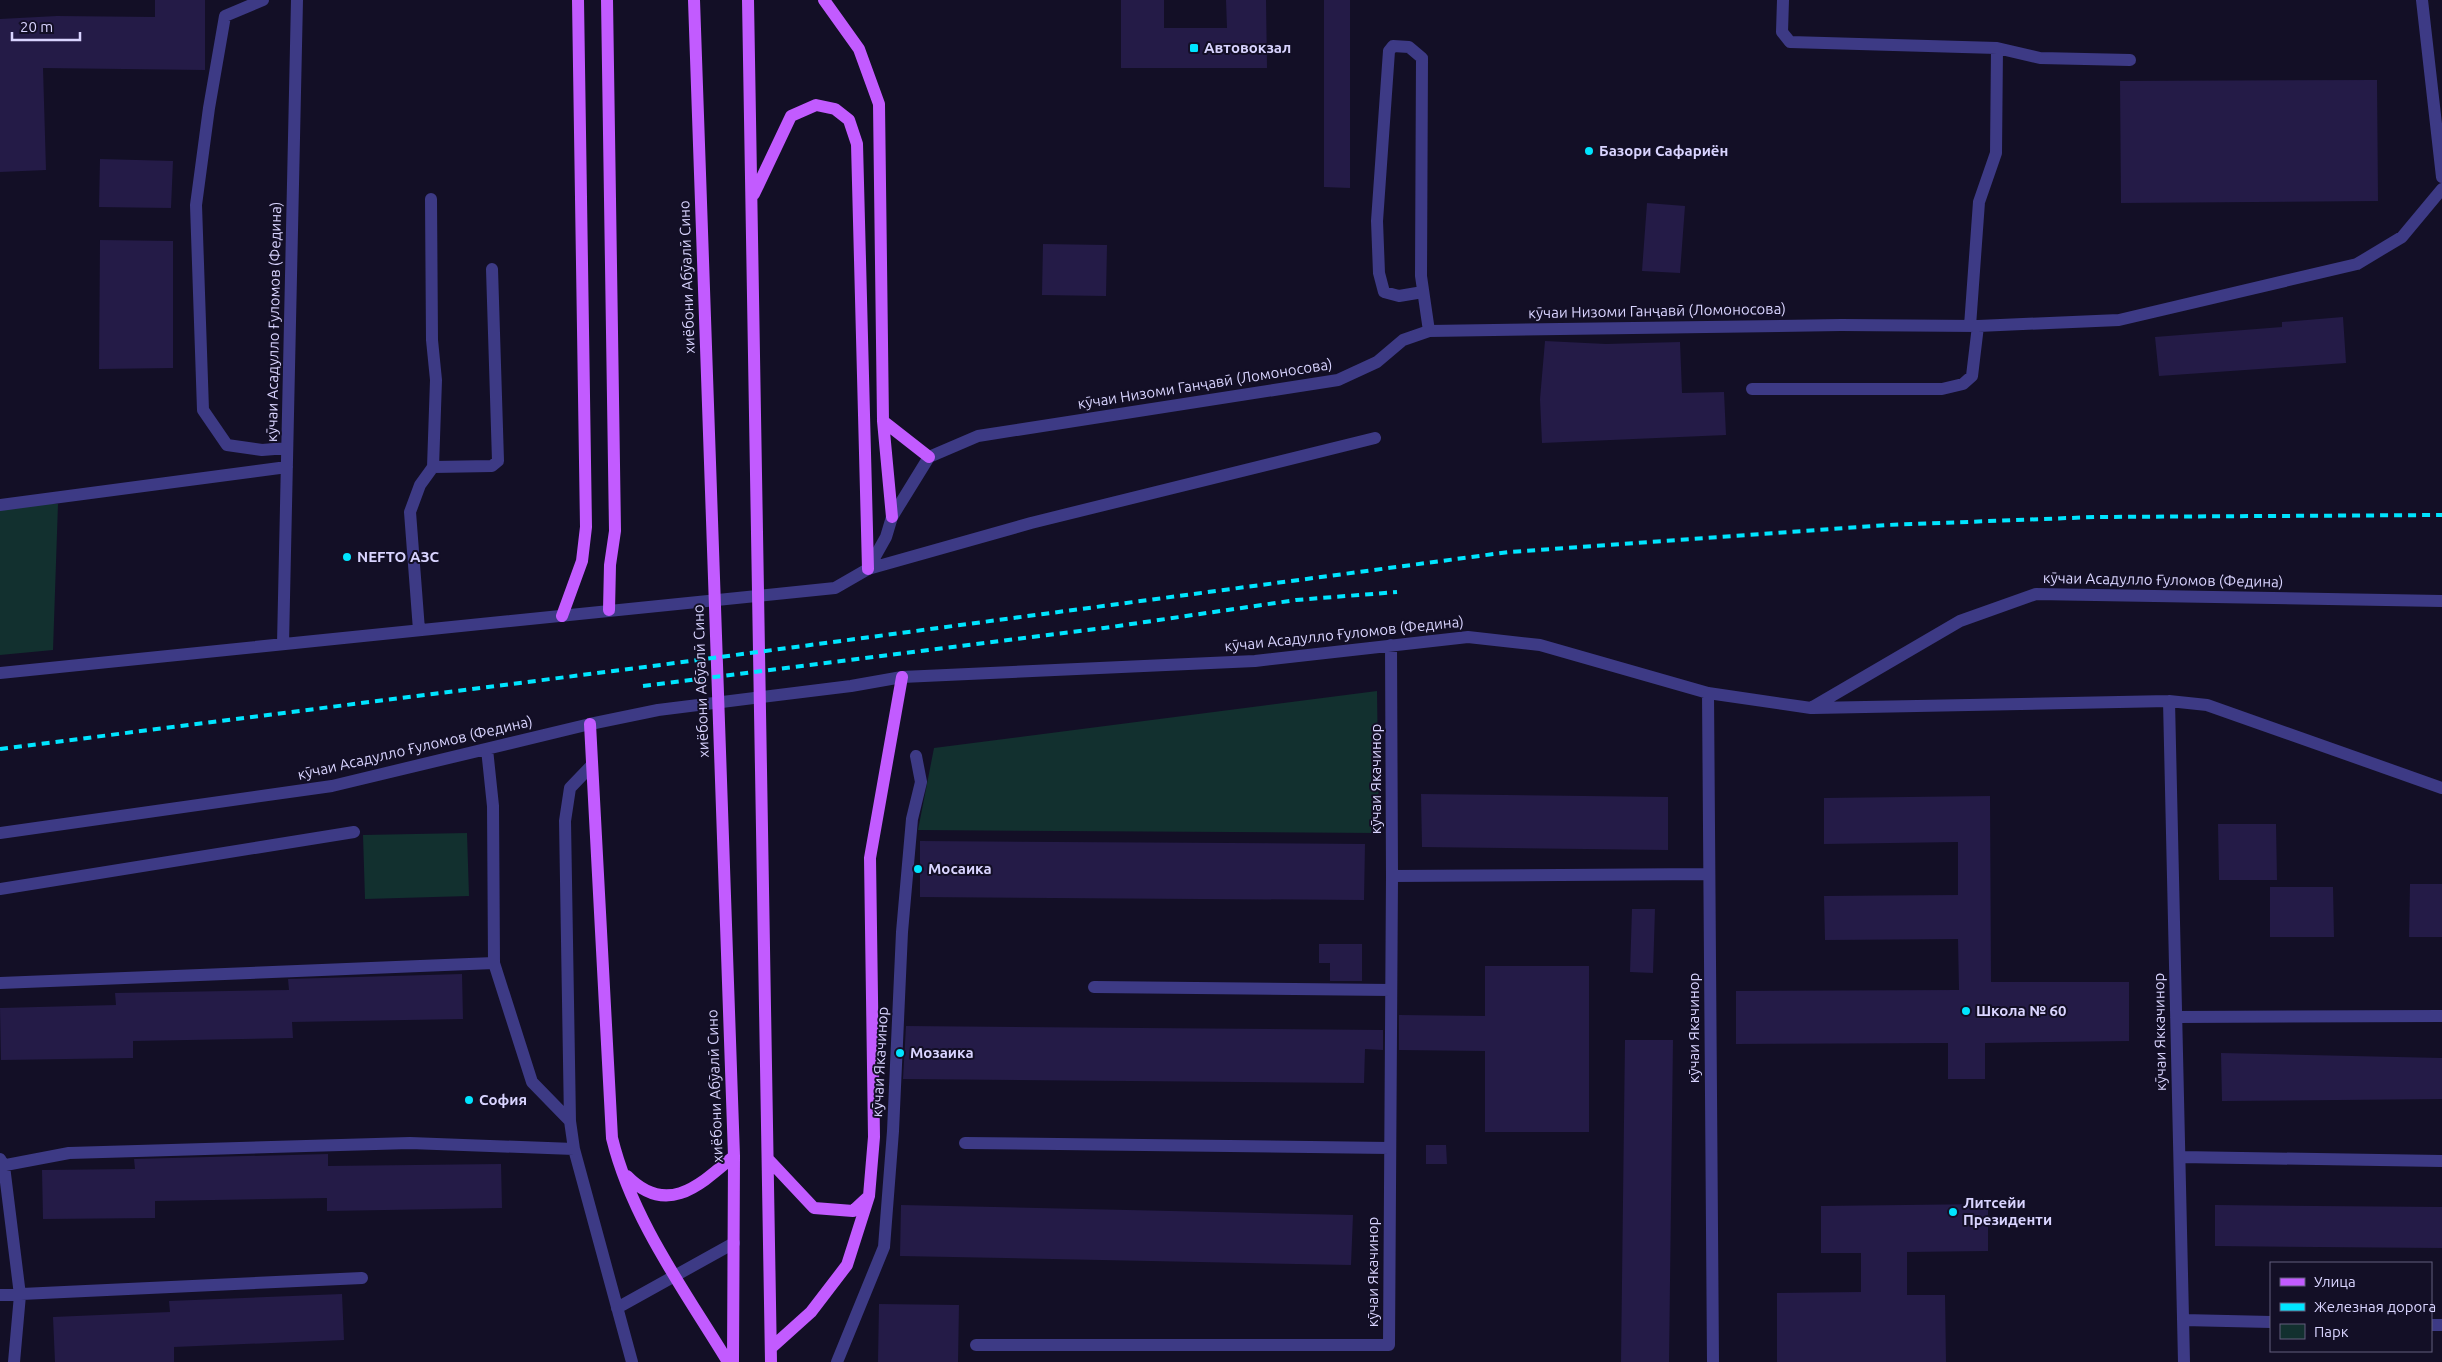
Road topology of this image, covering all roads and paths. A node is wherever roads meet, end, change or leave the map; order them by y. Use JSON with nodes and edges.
{"nodes":[{"id":1,"x":263,"y":0,"type":"edge"},
{"id":2,"x":297,"y":0,"type":"edge"},
{"id":3,"x":578,"y":0,"type":"edge"},
{"id":4,"x":607,"y":0,"type":"edge"},
{"id":5,"x":694,"y":0,"type":"edge"},
{"id":6,"x":748,"y":0,"type":"edge"},
{"id":7,"x":824,"y":0,"type":"edge"},
{"id":8,"x":1783,"y":0,"type":"edge"},
{"id":9,"x":2422,"y":0,"type":"edge"},
{"id":10,"x":1997,"y":48,"type":"junction"},
{"id":11,"x":2130,"y":60,"type":"dead end"},
{"id":12,"x":2442,"y":177,"type":"edge"},
{"id":13,"x":2442,"y":189,"type":"edge"},
{"id":14,"x":431,"y":198,"type":"dead end"},
{"id":15,"x":752,"y":198,"type":"junction"},
{"id":16,"x":492,"y":269,"type":"dead end"},
{"id":17,"x":1423,"y":292,"type":"junction"},
{"id":18,"x":1974,"y":326,"type":"junction"},
{"id":19,"x":1429,"y":330,"type":"junction"},
{"id":20,"x":1752,"y":388,"type":"dead end"},
{"id":21,"x":883,"y":421,"type":"junction"},
{"id":22,"x":1374,"y":438,"type":"dead end"},
{"id":23,"x":287,"y":448,"type":"junction"},
{"id":24,"x":928,"y":457,"type":"junction"},
{"id":25,"x":287,"y":467,"type":"junction"},
{"id":26,"x":433,"y":467,"type":"junction"},
{"id":27,"x":0,"y":504,"type":"edge"},
{"id":28,"x":892,"y":517,"type":"junction"},
{"id":29,"x":868,"y":569,"type":"junction"},
{"id":30,"x":2442,"y":601,"type":"edge"},
{"id":31,"x":609,"y":610,"type":"junction"},
{"id":32,"x":562,"y":616,"type":"junction"},
{"id":33,"x":420,"y":630,"type":"junction"},
{"id":34,"x":284,"y":644,"type":"junction"},
{"id":35,"x":1392,"y":646,"type":"junction"},
{"id":36,"x":0,"y":674,"type":"edge"},
{"id":37,"x":902,"y":677,"type":"junction"},
{"id":38,"x":1708,"y":693,"type":"junction"},
{"id":39,"x":2169,"y":701,"type":"junction"},
{"id":40,"x":1811,"y":708,"type":"junction"},
{"id":41,"x":590,"y":724,"type":"junction"},
{"id":42,"x":487,"y":749,"type":"junction"},
{"id":43,"x":916,"y":756,"type":"dead end"},
{"id":44,"x":592,"y":765,"type":"junction"},
{"id":45,"x":2442,"y":788,"type":"edge"},
{"id":46,"x":354,"y":832,"type":"dead end"},
{"id":47,"x":0,"y":833,"type":"edge"},
{"id":48,"x":1709,"y":874,"type":"junction"},
{"id":49,"x":1392,"y":876,"type":"junction"},
{"id":50,"x":0,"y":889,"type":"edge"},
{"id":51,"x":494,"y":963,"type":"junction"},
{"id":52,"x":0,"y":983,"type":"edge"},
{"id":53,"x":1094,"y":987,"type":"dead end"},
{"id":54,"x":1391,"y":990,"type":"junction"},
{"id":55,"x":2442,"y":1016,"type":"edge"},
{"id":56,"x":2176,"y":1017,"type":"junction"},
{"id":57,"x":570,"y":1121,"type":"junction"},
{"id":58,"x":965,"y":1142,"type":"dead end"},
{"id":59,"x":1390,"y":1148,"type":"junction"},
{"id":60,"x":574,"y":1149,"type":"junction"},
{"id":61,"x":734,"y":1156,"type":"junction"},
{"id":62,"x":2180,"y":1157,"type":"junction"},
{"id":63,"x":768,"y":1158,"type":"junction"},
{"id":64,"x":2442,"y":1161,"type":"edge"},
{"id":65,"x":1,"y":1164,"type":"edge"},
{"id":66,"x":620,"y":1169,"type":"junction"},
{"id":67,"x":869,"y":1196,"type":"junction"},
{"id":68,"x":734,"y":1243,"type":"junction"},
{"id":69,"x":676,"y":1276,"type":"junction"},
{"id":70,"x":362,"y":1278,"type":"dead end"},
{"id":71,"x":0,"y":1295,"type":"edge"},
{"id":72,"x":20,"y":1295,"type":"junction"},
{"id":73,"x":616,"y":1308,"type":"junction"},
{"id":74,"x":2183,"y":1320,"type":"junction"},
{"id":75,"x":2270,"y":1322,"type":"edge"},
{"id":76,"x":976,"y":1345,"type":"dead end"},
{"id":77,"x":771,"y":1348,"type":"junction"},
{"id":78,"x":14,"y":1362,"type":"edge"},
{"id":79,"x":632,"y":1362,"type":"edge"},
{"id":80,"x":728,"y":1362,"type":"edge"},
{"id":81,"x":733,"y":1362,"type":"edge"},
{"id":82,"x":771,"y":1362,"type":"edge"},
{"id":83,"x":837,"y":1362,"type":"edge"},
{"id":84,"x":1713,"y":1362,"type":"edge"},
{"id":85,"x":2184,"y":1362,"type":"edge"}],
"edges":[{"from":1,"to":23,"type":"street"},
{"from":2,"to":23,"type":"street","name":"кӯчаи Асадулло Ғуломов (Федина)"},
{"from":3,"to":32,"type":"main road"},
{"from":4,"to":31,"type":"main road"},
{"from":5,"to":61,"type":"main road","name":"хиёбони Абӯалӣ Сино"},
{"from":6,"to":15,"type":"main road"},
{"from":7,"to":21,"type":"main road"},
{"from":8,"to":10,"type":"street"},
{"from":9,"to":12,"type":"street"},
{"from":10,"to":11,"type":"street"},
{"from":10,"to":18,"type":"street"},
{"from":13,"to":18,"type":"street","name":"кӯчаи Низоми Ганҷавӣ (Ломоносова)"},
{"from":14,"to":26,"type":"street"},
{"from":15,"to":29,"type":"main road"},
{"from":15,"to":63,"type":"main road"},
{"from":16,"to":26,"type":"street"},
{"from":17,"to":17,"type":"street"},
{"from":17,"to":19,"type":"street"},
{"from":18,"to":19,"type":"street","name":"кӯчаи Низоми Ганҷавӣ (Ломоносова)"},
{"from":18,"to":20,"type":"street"},
{"from":19,"to":24,"type":"street","name":"кӯчаи Низоми Ганҷавӣ (Ломоносова)"},
{"from":21,"to":24,"type":"main road"},
{"from":21,"to":28,"type":"main road"},
{"from":22,"to":29,"type":"street"},
{"from":23,"to":25,"type":"street","name":"кӯчаи Асадулло Ғуломов (Федина)"},
{"from":24,"to":28,"type":"street"},
{"from":25,"to":27,"type":"street"},
{"from":25,"to":34,"type":"street","name":"кӯчаи Асадулло Ғуломов (Федина)"},
{"from":26,"to":33,"type":"street"},
{"from":28,"to":29,"type":"street"},
{"from":29,"to":31,"type":"street"},
{"from":30,"to":40,"type":"street","name":"кӯчаи Асадулло Ғуломов (Федина)"},
{"from":31,"to":32,"type":"street"},
{"from":32,"to":33,"type":"street"},
{"from":33,"to":34,"type":"street"},
{"from":34,"to":36,"type":"street"},
{"from":35,"to":37,"type":"street","name":"кӯчаи Асадулло Ғуломов (Федина)"},
{"from":35,"to":38,"type":"street","name":"кӯчаи Асадулло Ғуломов (Федина)"},
{"from":35,"to":49,"type":"street","name":"кӯчаи Якачинор"},
{"from":37,"to":41,"type":"street","name":"кӯчаи Асадулло Ғуломов (Федина)"},
{"from":37,"to":67,"type":"main road"},
{"from":38,"to":40,"type":"street","name":"кӯчаи Асадулло Ғуломов (Федина)"},
{"from":38,"to":48,"type":"street","name":"кӯчаи Якачинор"},
{"from":39,"to":40,"type":"street"},
{"from":39,"to":45,"type":"street"},
{"from":39,"to":56,"type":"street","name":"кӯчаи Яккачинор"},
{"from":41,"to":42,"type":"street","name":"кӯчаи Асадулло Ғуломов (Федина)"},
{"from":41,"to":44,"type":"main road"},
{"from":42,"to":47,"type":"street","name":"кӯчаи Асадулло Ғуломов (Федина)"},
{"from":42,"to":51,"type":"street"},
{"from":43,"to":83,"type":"street","name":"кӯчаи Якачинор"},
{"from":44,"to":57,"type":"street"},
{"from":44,"to":66,"type":"main road"},
{"from":46,"to":50,"type":"street"},
{"from":48,"to":49,"type":"street"},
{"from":48,"to":84,"type":"street","name":"кӯчаи Якачинор"},
{"from":49,"to":54,"type":"street","name":"кӯчаи Якачинор"},
{"from":51,"to":52,"type":"street"},
{"from":51,"to":57,"type":"street"},
{"from":53,"to":54,"type":"street"},
{"from":54,"to":59,"type":"street","name":"кӯчаи Якачинор"},
{"from":55,"to":56,"type":"street"},
{"from":56,"to":62,"type":"street","name":"кӯчаи Яккачинор"},
{"from":57,"to":60,"type":"street"},
{"from":58,"to":59,"type":"street"},
{"from":59,"to":76,"type":"street","name":"кӯчаи Якачинор"},
{"from":60,"to":65,"type":"street"},
{"from":60,"to":73,"type":"street"},
{"from":61,"to":66,"type":"main road"},
{"from":61,"to":68,"type":"main road","name":"хиёбони Абӯалӣ Сино"},
{"from":62,"to":64,"type":"street"},
{"from":62,"to":74,"type":"street","name":"кӯчаи Яккачинор"},
{"from":63,"to":67,"type":"main road"},
{"from":63,"to":77,"type":"main road"},
{"from":65,"to":72,"type":"street"},
{"from":66,"to":69,"type":"main road"},
{"from":67,"to":77,"type":"main road"},
{"from":68,"to":69,"type":"street"},
{"from":68,"to":81,"type":"main road","name":"хиёбони Абӯалӣ Сино"},
{"from":69,"to":73,"type":"street"},
{"from":69,"to":80,"type":"main road"},
{"from":70,"to":72,"type":"street"},
{"from":71,"to":72,"type":"street"},
{"from":72,"to":78,"type":"street"},
{"from":73,"to":79,"type":"street"},
{"from":74,"to":75,"type":"street"},
{"from":74,"to":85,"type":"street","name":"кӯчаи Яккачинор"},
{"from":77,"to":82,"type":"main road"}]}
